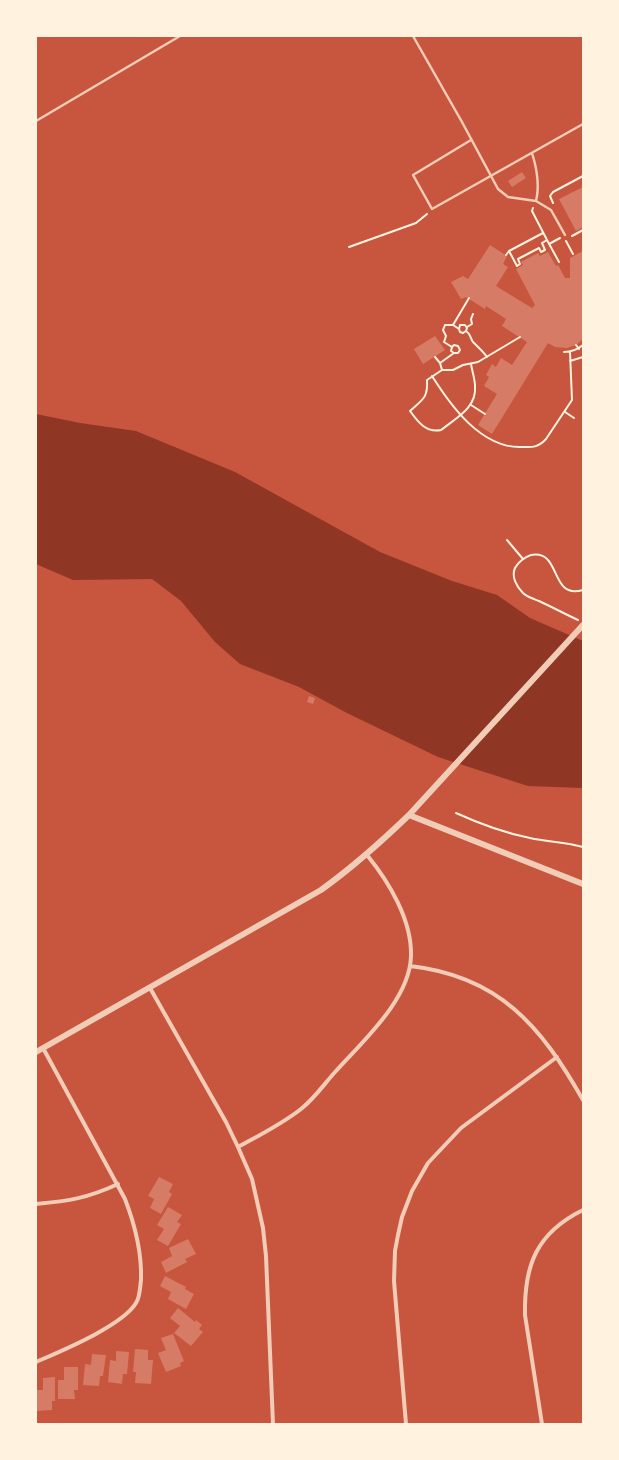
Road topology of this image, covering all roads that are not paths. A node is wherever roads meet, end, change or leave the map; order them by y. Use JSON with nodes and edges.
{"nodes":[{"id":1,"x":180,"y":36,"type":"edge"},
{"id":2,"x":413,"y":36,"type":"edge"},
{"id":3,"x":36,"y":121,"type":"edge"},
{"id":4,"x":583,"y":124,"type":"edge"},
{"id":5,"x":471,"y":140,"type":"junction"},
{"id":6,"x":532,"y":152,"type":"junction"},
{"id":7,"x":491,"y":176,"type":"junction"},
{"id":8,"x":536,"y":201,"type":"junction"},
{"id":9,"x":565,"y":236,"type":"road end"},
{"id":10,"x":583,"y":626,"type":"edge"},
{"id":11,"x":409,"y":815,"type":"junction"},
{"id":12,"x":367,"y":855,"type":"junction"},
{"id":13,"x":583,"y":884,"type":"edge"},
{"id":14,"x":410,"y":966,"type":"junction"},
{"id":15,"x":150,"y":988,"type":"junction"},
{"id":16,"x":43,"y":1048,"type":"junction"},
{"id":17,"x":36,"y":1052,"type":"edge"},
{"id":18,"x":556,"y":1057,"type":"junction"},
{"id":19,"x":583,"y":1100,"type":"edge"},
{"id":20,"x":238,"y":1146,"type":"junction"},
{"id":21,"x":118,"y":1184,"type":"junction"},
{"id":22,"x":36,"y":1204,"type":"edge"},
{"id":23,"x":583,"y":1210,"type":"edge"},
{"id":24,"x":36,"y":1362,"type":"edge"},
{"id":25,"x":273,"y":1424,"type":"edge"},
{"id":26,"x":406,"y":1424,"type":"edge"},
{"id":27,"x":542,"y":1424,"type":"edge"}],
"edges":[{"from":1,"to":3,"type":"lane"},
{"from":2,"to":5,"type":"lane"},
{"from":4,"to":6,"type":"lane"},
{"from":5,"to":7,"type":"lane"},
{"from":5,"to":7,"type":"lane"},
{"from":6,"to":7,"type":"lane"},
{"from":6,"to":8,"type":"lane"},
{"from":7,"to":8,"type":"lane"},
{"from":8,"to":9,"type":"lane"},
{"from":10,"to":11,"type":"street"},
{"from":11,"to":12,"type":"street"},
{"from":11,"to":13,"type":"street"},
{"from":12,"to":14,"type":"street"},
{"from":12,"to":15,"type":"street"},
{"from":14,"to":18,"type":"street"},
{"from":14,"to":20,"type":"street"},
{"from":15,"to":16,"type":"street"},
{"from":15,"to":20,"type":"street"},
{"from":16,"to":17,"type":"street"},
{"from":16,"to":21,"type":"street"},
{"from":18,"to":19,"type":"street"},
{"from":18,"to":26,"type":"street"},
{"from":20,"to":25,"type":"street"},
{"from":21,"to":22,"type":"street"},
{"from":21,"to":24,"type":"street"},
{"from":23,"to":27,"type":"street"}]}
